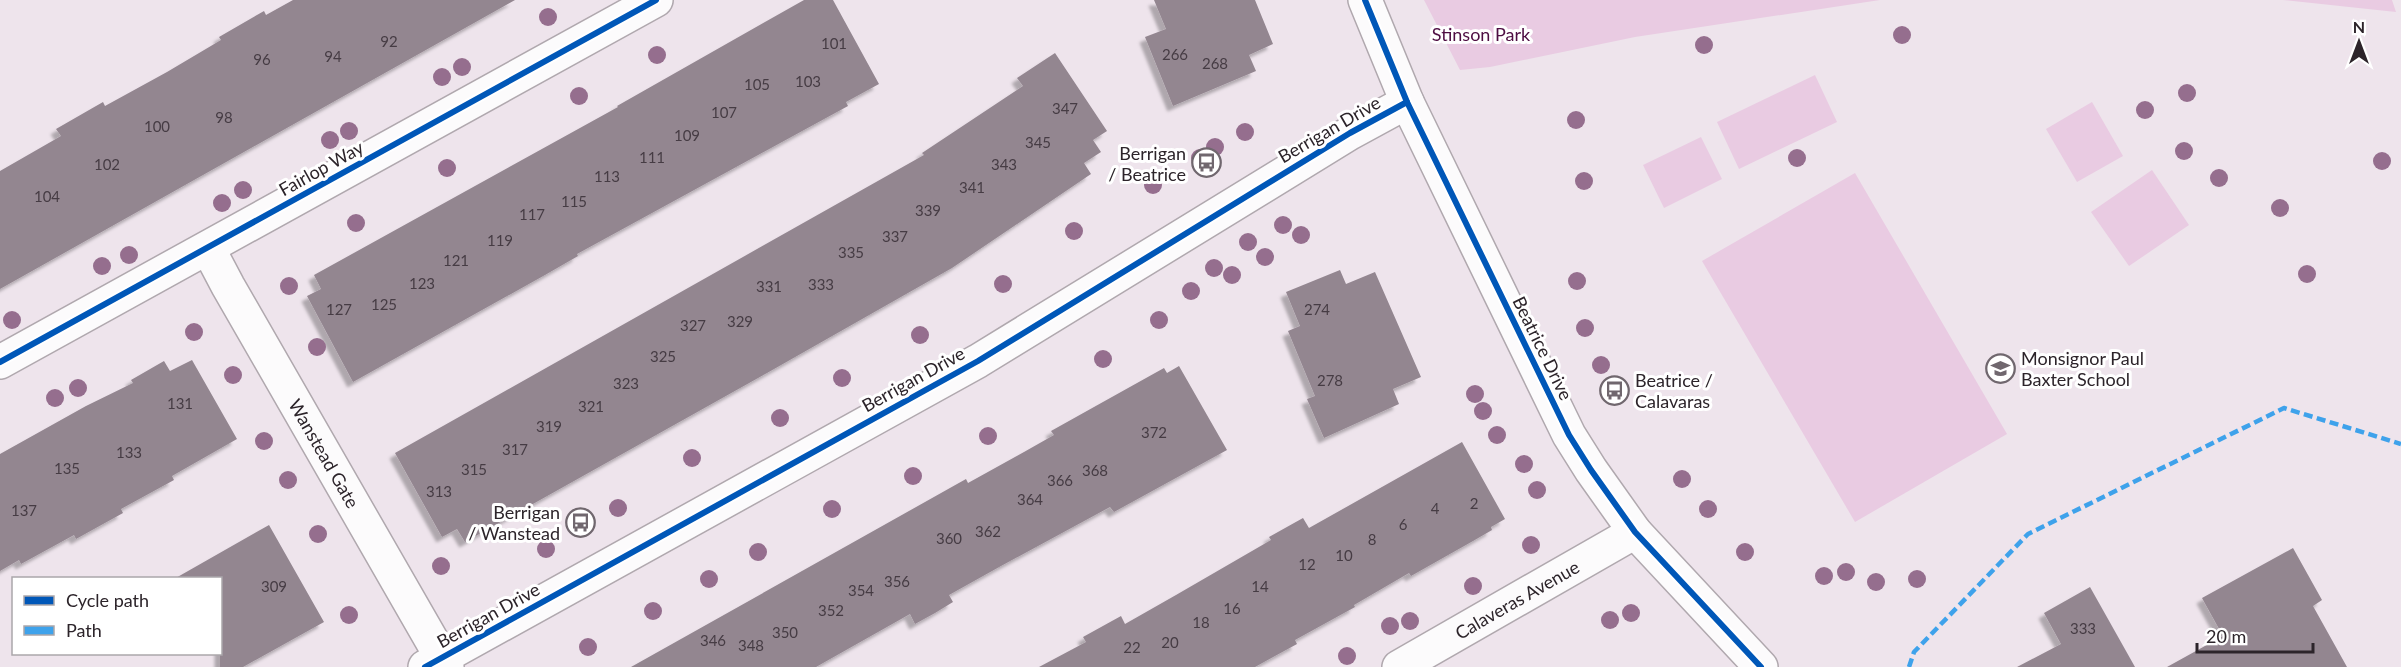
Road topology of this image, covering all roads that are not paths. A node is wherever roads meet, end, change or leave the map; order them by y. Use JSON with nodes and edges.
{"nodes":[{"id":1,"x":656,"y":0,"type":"edge"},
{"id":2,"x":1365,"y":0,"type":"edge"},
{"id":3,"x":1407,"y":102,"type":"junction"},
{"id":4,"x":208,"y":248,"type":"junction"},
{"id":5,"x":0,"y":363,"type":"edge"},
{"id":6,"x":1635,"y":532,"type":"junction"},
{"id":7,"x":438,"y":664,"type":"edge"},
{"id":8,"x":1399,"y":667,"type":"edge"},
{"id":9,"x":1761,"y":667,"type":"edge"}],
"edges":[{"from":1,"to":4,"type":"street","name":"Fairlop Way"},
{"from":2,"to":3,"type":"street","name":"Beatrice Drive"},
{"from":3,"to":6,"type":"street","name":"Beatrice Drive"},
{"from":3,"to":7,"type":"street","name":"Berrigan Drive"},
{"from":4,"to":5,"type":"street","name":"Fairlop Way"},
{"from":4,"to":7,"type":"street","name":"Wanstead Gate"},
{"from":6,"to":8,"type":"street","name":"Calaveras Avenue"},
{"from":6,"to":9,"type":"street","name":"Beatrice Drive"}]}
